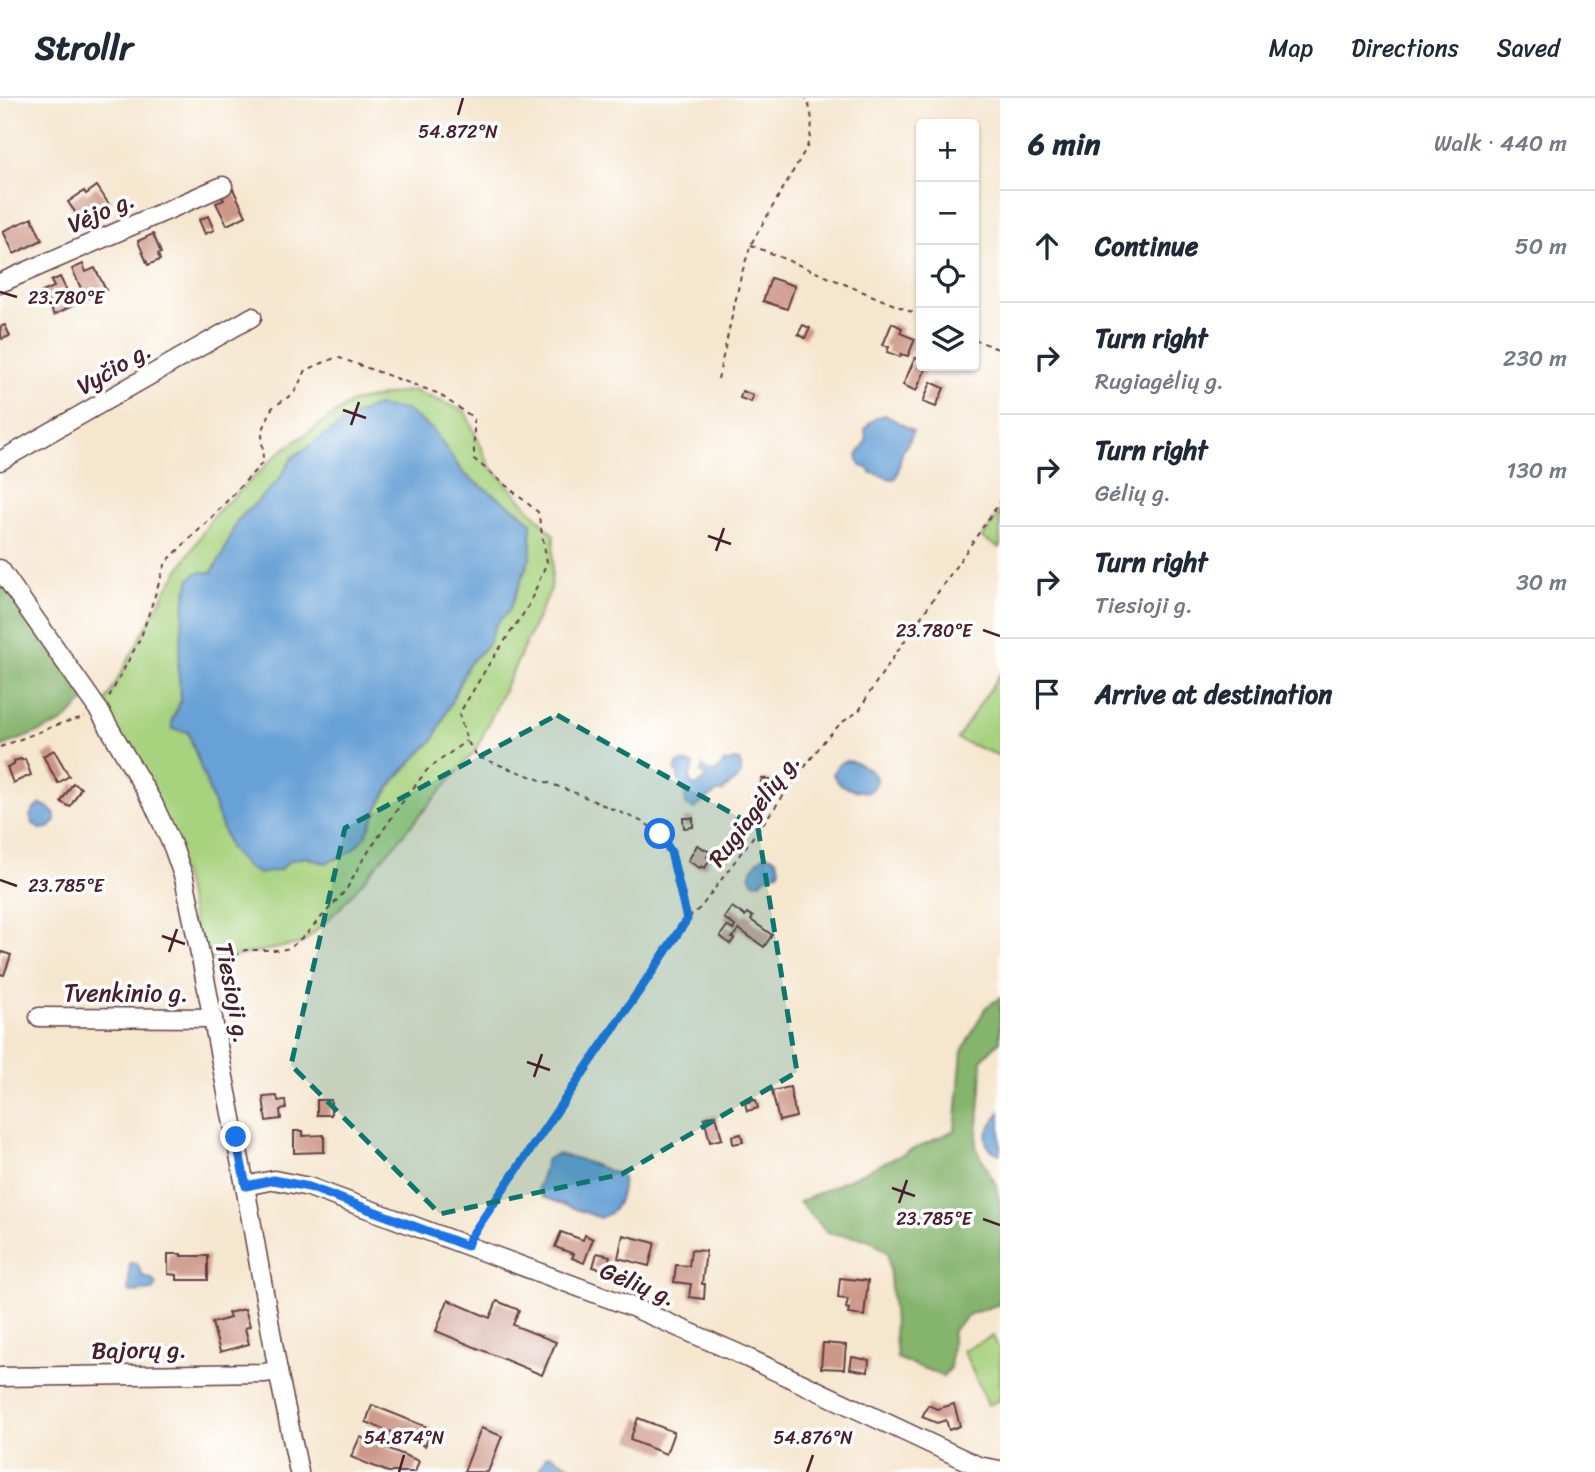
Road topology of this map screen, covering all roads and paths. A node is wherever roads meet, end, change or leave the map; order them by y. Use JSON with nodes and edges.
{"nodes":[{"id":1,"x":806,"y":98,"type":"edge"},
{"id":2,"x":223,"y":186,"type":"dead end"},
{"id":3,"x":751,"y":244,"type":"junction"},
{"id":4,"x":0,"y":283,"type":"edge"},
{"id":5,"x":916,"y":314,"type":"edge"},
{"id":6,"x":252,"y":317,"type":"dead end"},
{"id":7,"x":979,"y":341,"type":"edge"},
{"id":8,"x":1000,"y":350,"type":"edge"},
{"id":9,"x":718,"y":379,"type":"dead end"},
{"id":10,"x":0,"y":461,"type":"edge"},
{"id":11,"x":1000,"y":502,"type":"edge"},
{"id":12,"x":0,"y":569,"type":"edge"},
{"id":13,"x":100,"y":712,"type":"junction"},
{"id":14,"x":467,"y":741,"type":"junction"},
{"id":15,"x":0,"y":747,"type":"edge"},
{"id":16,"x":687,"y":919,"type":"junction"},
{"id":17,"x":205,"y":974,"type":"junction"},
{"id":18,"x":39,"y":1017,"type":"dead end"},
{"id":19,"x":213,"y":1018,"type":"junction"},
{"id":20,"x":246,"y":1186,"type":"junction"},
{"id":21,"x":467,"y":1246,"type":"junction"},
{"id":22,"x":278,"y":1371,"type":"junction"},
{"id":23,"x":0,"y":1377,"type":"edge"},
{"id":24,"x":1000,"y":1470,"type":"edge"},
{"id":25,"x":299,"y":1472,"type":"edge"}],
"edges":[{"from":1,"to":3,"type":"path"},
{"from":2,"to":4,"type":"street","name":"Vėjo g."},
{"from":3,"to":5,"type":"path"},
{"from":3,"to":9,"type":"path"},
{"from":6,"to":10,"type":"street","name":"Vyčio g."},
{"from":7,"to":8,"type":"path"},
{"from":11,"to":16,"type":"path","name":"Rugiagėlių g."},
{"from":12,"to":13,"type":"street","name":"Tiesioji g."},
{"from":13,"to":14,"type":"path"},
{"from":13,"to":15,"type":"path"},
{"from":13,"to":17,"type":"street","name":"Tiesioji g."},
{"from":14,"to":16,"type":"path"},
{"from":14,"to":17,"type":"path"},
{"from":16,"to":21,"type":"path","name":"Rugiagėlių g."},
{"from":17,"to":19,"type":"street","name":"Tiesioji g."},
{"from":18,"to":19,"type":"street","name":"Tvenkinio g."},
{"from":19,"to":20,"type":"street","name":"Tiesioji g."},
{"from":20,"to":21,"type":"street","name":"Gėlių g."},
{"from":20,"to":22,"type":"street","name":"Tiesioji g."},
{"from":21,"to":24,"type":"street","name":"Gėlių g."},
{"from":22,"to":23,"type":"street","name":"Bajorų g."},
{"from":22,"to":25,"type":"street","name":"Tiesioji g."}]}
